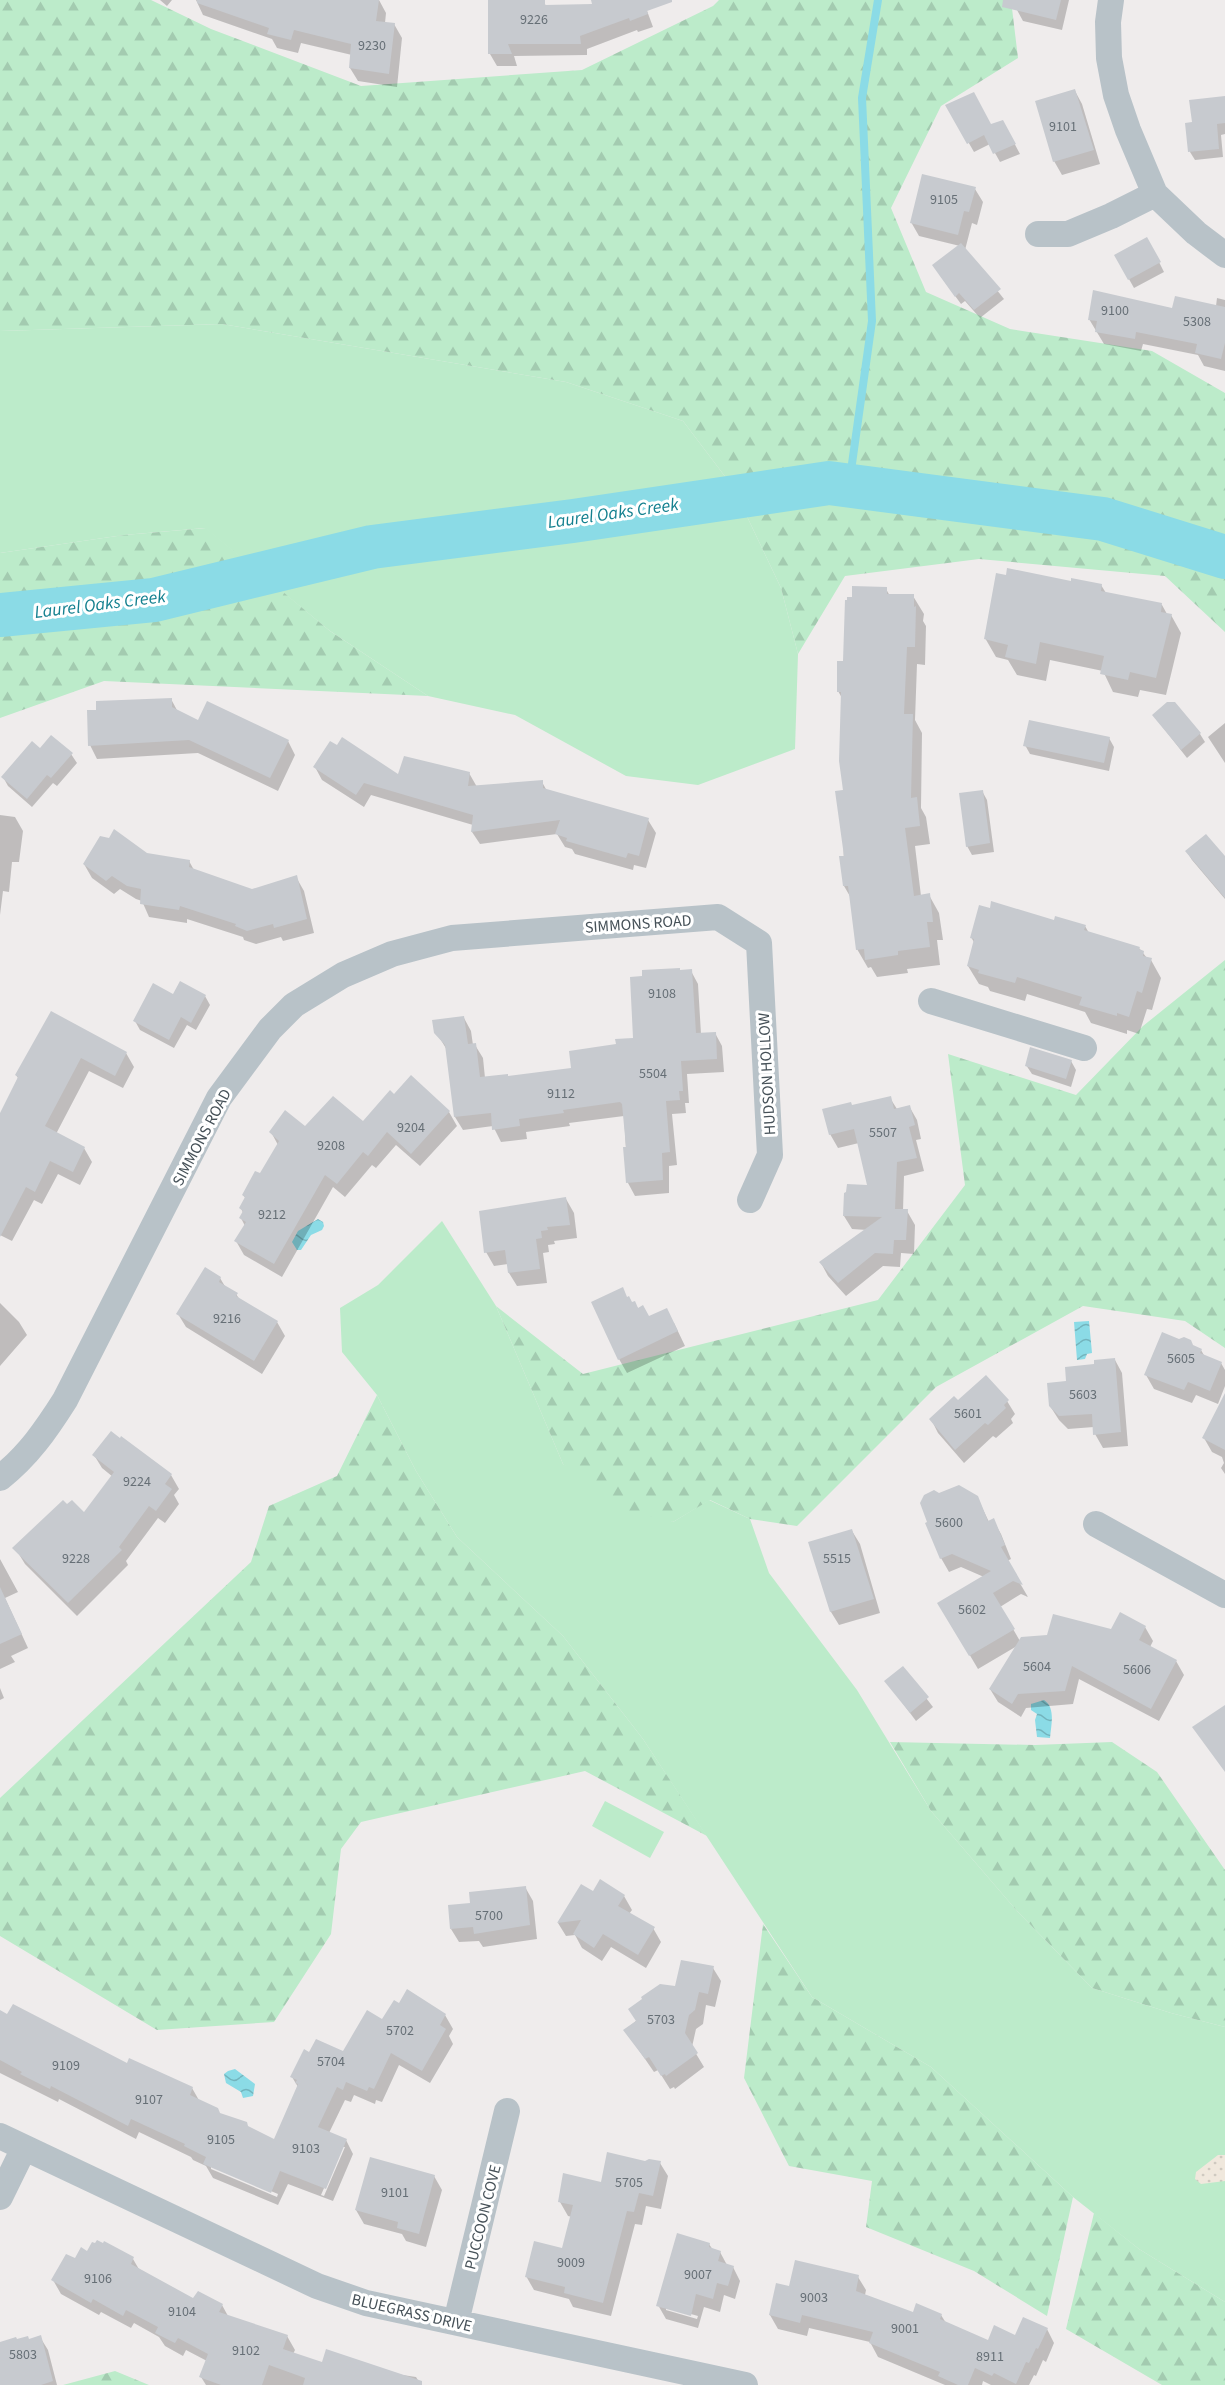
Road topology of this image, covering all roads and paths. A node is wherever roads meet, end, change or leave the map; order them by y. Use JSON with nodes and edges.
{"nodes":[{"id":1,"x":1111,"y":0,"type":"edge"},
{"id":2,"x":1155,"y":194,"type":"junction"},
{"id":3,"x":1038,"y":234,"type":"dead end"},
{"id":4,"x":1225,"y":255,"type":"edge"},
{"id":5,"x":759,"y":943,"type":"joint"},
{"id":6,"x":931,"y":1001,"type":"dead end"},
{"id":7,"x":1084,"y":1048,"type":"dead end"},
{"id":8,"x":750,"y":1200,"type":"dead end"},
{"id":9,"x":0,"y":1478,"type":"edge"},
{"id":10,"x":1096,"y":1524,"type":"dead end"},
{"id":11,"x":1225,"y":1595,"type":"edge"},
{"id":12,"x":507,"y":2111,"type":"dead end"},
{"id":13,"x":0,"y":2136,"type":"edge"},
{"id":14,"x":24,"y":2148,"type":"junction"},
{"id":15,"x":0,"y":2197,"type":"edge"},
{"id":16,"x":456,"y":2322,"type":"junction"},
{"id":17,"x":745,"y":2385,"type":"edge"}],
"edges":[{"from":1,"to":2,"type":"street"},
{"from":2,"to":3,"type":"street"},
{"from":2,"to":4,"type":"street"},
{"from":5,"to":8,"type":"street","name":"HUDSON HOLLOW"},
{"from":5,"to":9,"type":"street","name":"SIMMONS ROAD"},
{"from":6,"to":7,"type":"street"},
{"from":10,"to":11,"type":"street"},
{"from":12,"to":16,"type":"street","name":"PUCCOON COVE"},
{"from":13,"to":14,"type":"street","name":"BLUEGRASS DRIVE"},
{"from":14,"to":15,"type":"street"},
{"from":14,"to":16,"type":"street","name":"BLUEGRASS DRIVE"},
{"from":16,"to":17,"type":"street","name":"BLUEGRASS DRIVE"}]}
